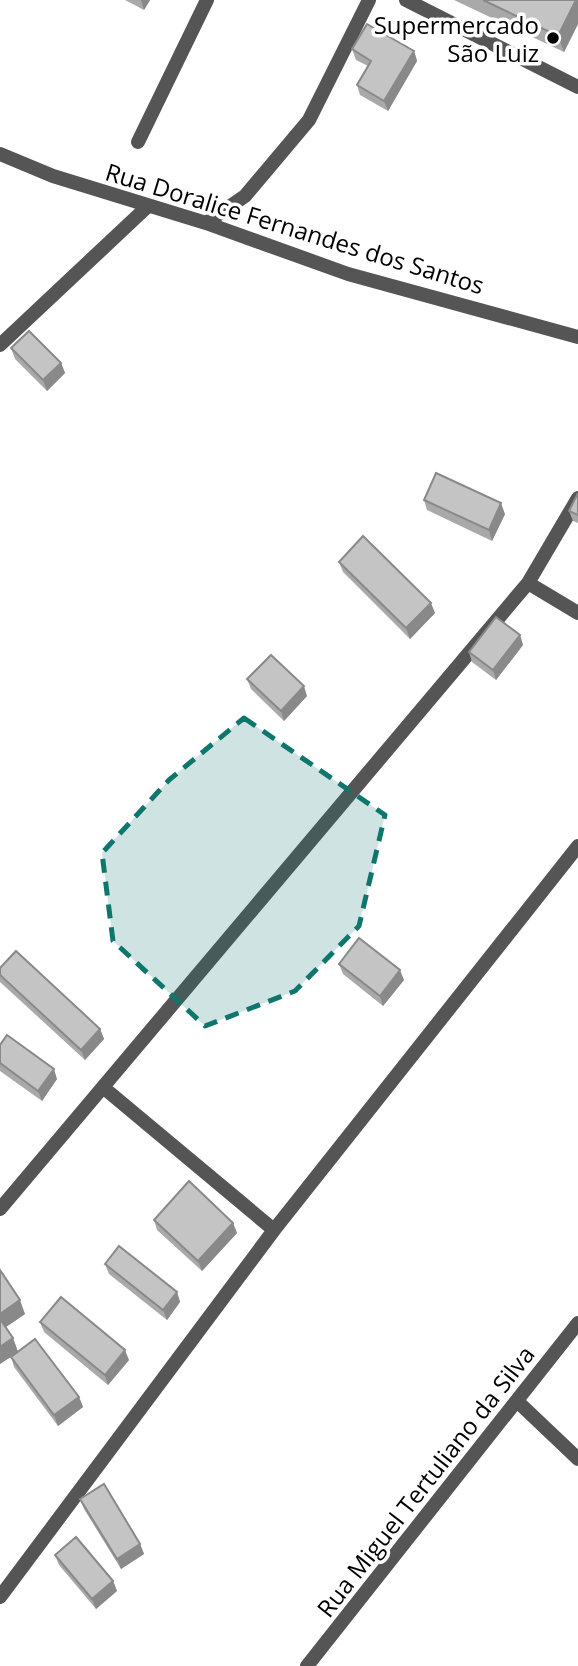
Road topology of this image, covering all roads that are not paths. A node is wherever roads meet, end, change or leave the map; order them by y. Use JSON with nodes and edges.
{"nodes":[{"id":1,"x":207,"y":0,"type":"edge"},
{"id":2,"x":369,"y":0,"type":"edge"},
{"id":3,"x":407,"y":0,"type":"edge"},
{"id":4,"x":578,"y":87,"type":"edge"},
{"id":5,"x":138,"y":142,"type":"dead end"},
{"id":6,"x":0,"y":154,"type":"edge"},
{"id":7,"x":148,"y":206,"type":"junction"},
{"id":8,"x":206,"y":223,"type":"junction"},
{"id":9,"x":578,"y":337,"type":"edge"},
{"id":10,"x":0,"y":345,"type":"edge"},
{"id":11,"x":578,"y":498,"type":"edge"},
{"id":12,"x":528,"y":583,"type":"junction"},
{"id":13,"x":578,"y":613,"type":"edge"},
{"id":14,"x":578,"y":846,"type":"edge"},
{"id":15,"x":104,"y":1088,"type":"junction"},
{"id":16,"x":0,"y":1209,"type":"edge"},
{"id":17,"x":274,"y":1230,"type":"junction"},
{"id":18,"x":578,"y":1323,"type":"edge"},
{"id":19,"x":517,"y":1401,"type":"junction"},
{"id":20,"x":578,"y":1459,"type":"edge"},
{"id":21,"x":0,"y":1597,"type":"edge"},
{"id":22,"x":307,"y":1666,"type":"edge"}],
"edges":[{"from":1,"to":5,"type":"street"},
{"from":2,"to":8,"type":"street"},
{"from":3,"to":4,"type":"street"},
{"from":6,"to":7,"type":"street","name":"Rua Doralice Fernandes dos Santos"},
{"from":7,"to":8,"type":"street","name":"Rua Doralice Fernandes dos Santos"},
{"from":7,"to":10,"type":"street"},
{"from":8,"to":9,"type":"street","name":"Rua Doralice Fernandes dos Santos"},
{"from":11,"to":12,"type":"street"},
{"from":12,"to":13,"type":"street"},
{"from":12,"to":15,"type":"street"},
{"from":14,"to":17,"type":"street"},
{"from":15,"to":16,"type":"street"},
{"from":15,"to":17,"type":"street"},
{"from":17,"to":21,"type":"street"},
{"from":18,"to":19,"type":"street","name":"Rua Miguel Tertuliano da Silva"},
{"from":19,"to":20,"type":"street"},
{"from":19,"to":22,"type":"street","name":"Rua Miguel Tertuliano da Silva"}]}
